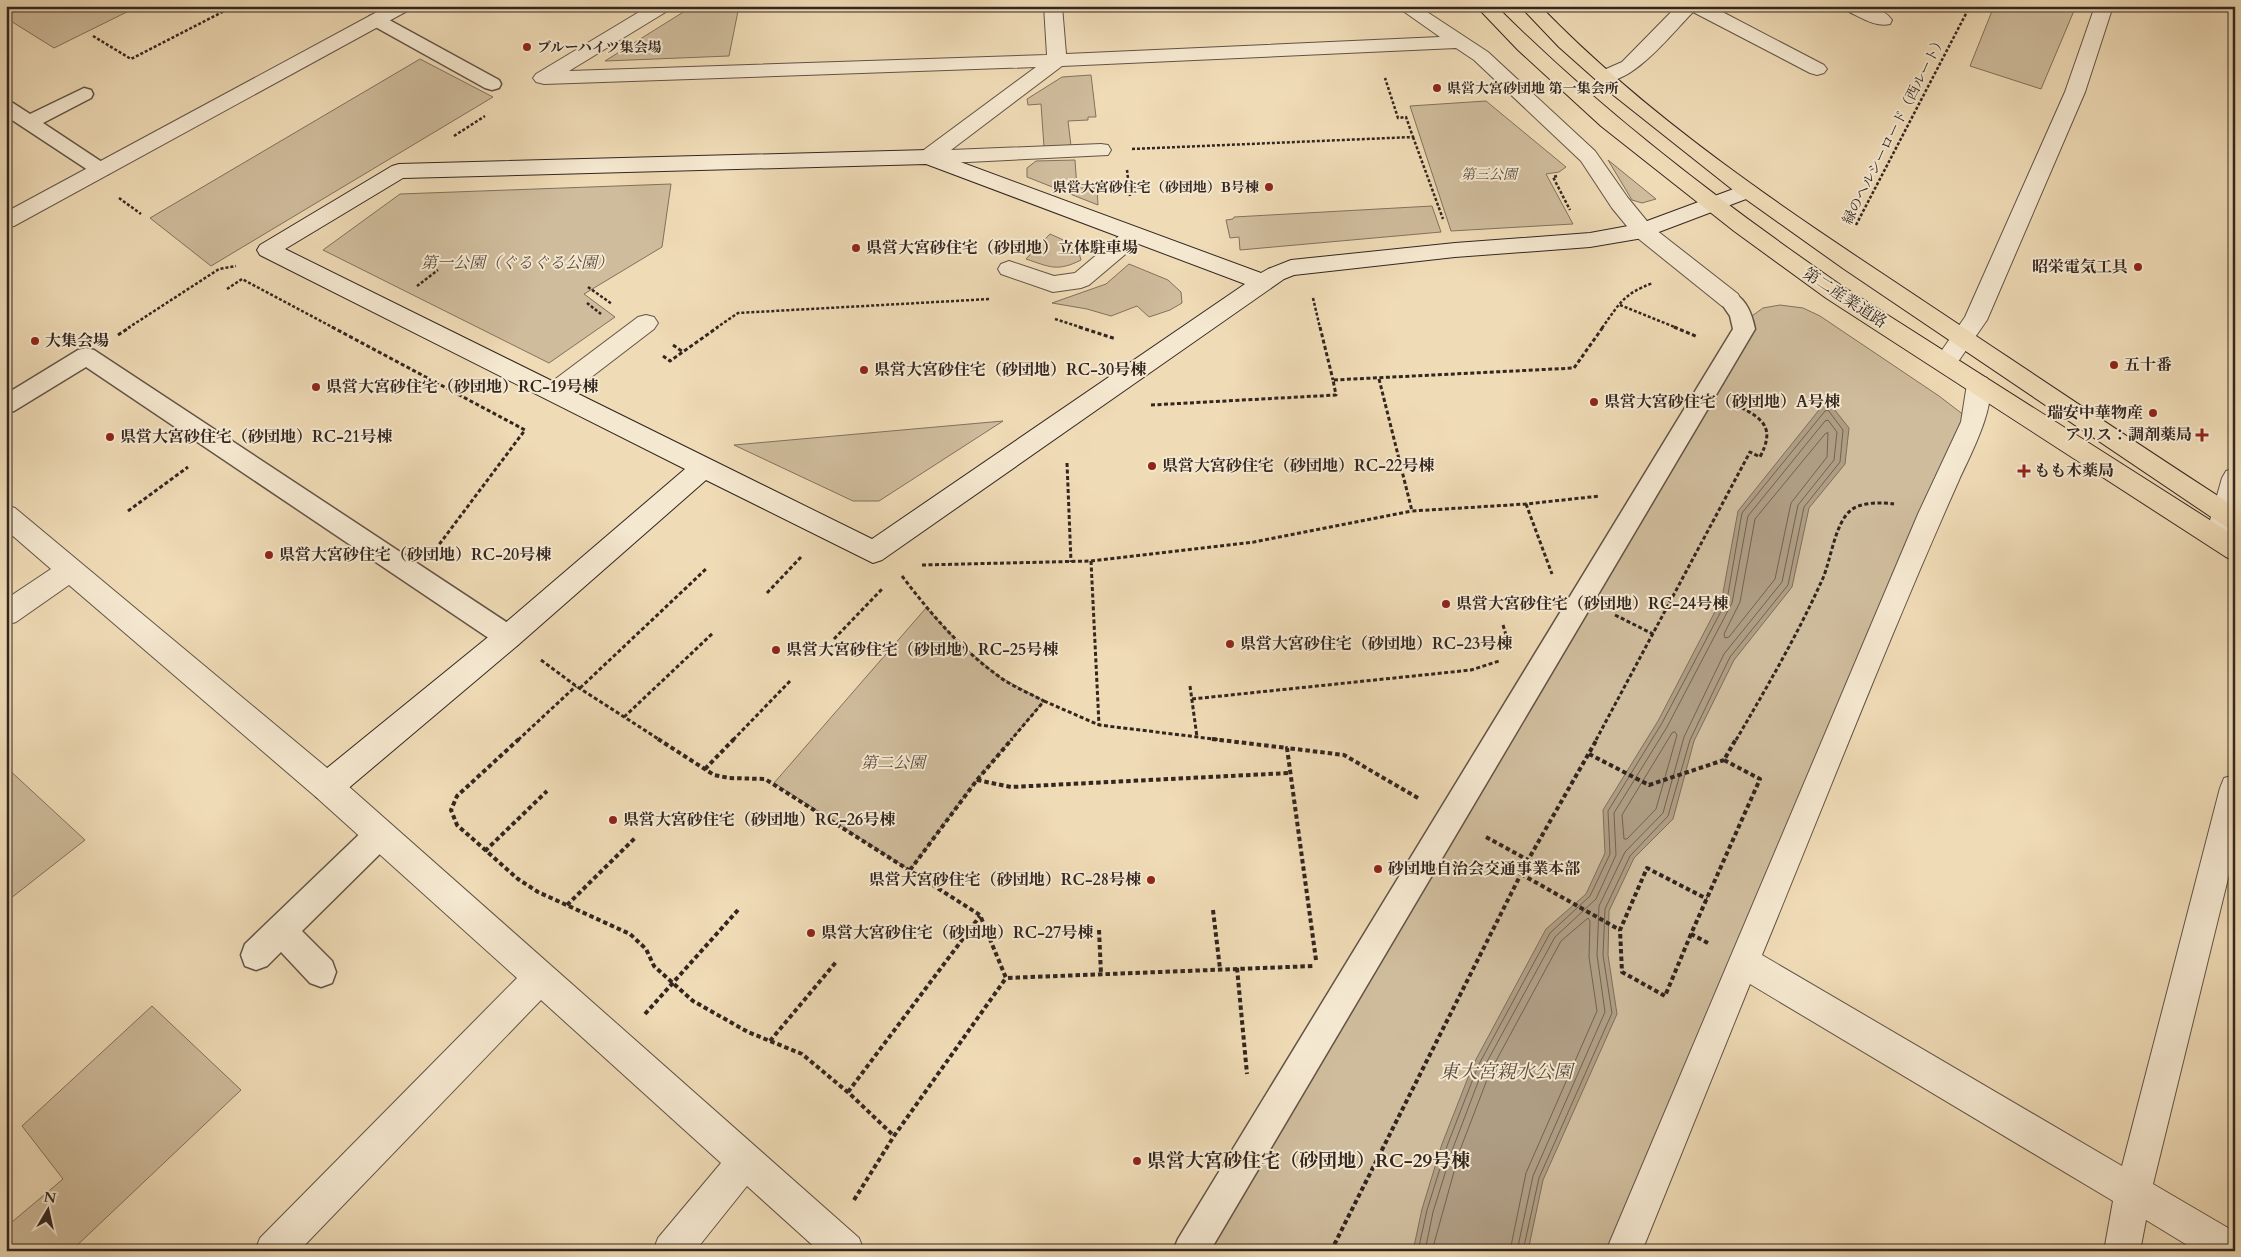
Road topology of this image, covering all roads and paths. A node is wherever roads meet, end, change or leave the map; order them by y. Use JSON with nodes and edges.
{"nodes":[{"id":1,"x":234,"y":6,"type":"edge"},
{"id":2,"x":402,"y":6,"type":"edge"},
{"id":3,"x":662,"y":6,"type":"edge"},
{"id":4,"x":1053,"y":6,"type":"edge"},
{"id":5,"x":1405,"y":6,"type":"edge"},
{"id":6,"x":1485,"y":6,"type":"edge"},
{"id":7,"x":1529,"y":6,"type":"edge"},
{"id":8,"x":1688,"y":6,"type":"edge"},
{"id":9,"x":1696,"y":6,"type":"edge"},
{"id":10,"x":1852,"y":6,"type":"edge"},
{"id":11,"x":1970,"y":6,"type":"edge"},
{"id":12,"x":2104,"y":6,"type":"edge"},
{"id":13,"x":376,"y":20,"type":"junction"},
{"id":14,"x":1882,"y":20,"type":"dead end"},
{"id":15,"x":93,"y":36,"type":"dead end"},
{"id":16,"x":1459,"y":42,"type":"junction"},
{"id":17,"x":1374,"y":46,"type":"junction"},
{"id":18,"x":1057,"y":60,"type":"junction"},
{"id":19,"x":1817,"y":69,"type":"dead end"},
{"id":20,"x":543,"y":78,"type":"junction"},
{"id":21,"x":1604,"y":78,"type":"junction"},
{"id":22,"x":492,"y":84,"type":"dead end"},
{"id":23,"x":84,"y":94,"type":"dead end"},
{"id":24,"x":6,"y":107,"type":"edge"},
{"id":25,"x":29,"y":122,"type":"junction"},
{"id":26,"x":1413,"y":137,"type":"junction"},
{"id":27,"x":1101,"y":150,"type":"joint"},
{"id":28,"x":1124,"y":150,"type":"junction"},
{"id":29,"x":928,"y":158,"type":"junction"},
{"id":30,"x":101,"y":170,"type":"junction"},
{"id":31,"x":399,"y":172,"type":"junction"},
{"id":32,"x":1747,"y":191,"type":"junction"},
{"id":33,"x":1131,"y":199,"type":"dead end"},
{"id":34,"x":1713,"y":204,"type":"junction"},
{"id":35,"x":6,"y":222,"type":"edge"},
{"id":36,"x":1856,"y":226,"type":"dead end"},
{"id":37,"x":1643,"y":231,"type":"junction"},
{"id":38,"x":1133,"y":236,"type":"junction"},
{"id":39,"x":268,"y":250,"type":"junction"},
{"id":40,"x":1455,"y":250,"type":"junction"},
{"id":41,"x":1306,"y":266,"type":"junction"},
{"id":42,"x":1009,"y":269,"type":"dead end"},
{"id":43,"x":438,"y":270,"type":"dead end"},
{"id":44,"x":1262,"y":282,"type":"junction"},
{"id":45,"x":1658,"y":282,"type":"dead end"},
{"id":46,"x":416,"y":287,"type":"dead end"},
{"id":47,"x":588,"y":287,"type":"dead end"},
{"id":48,"x":227,"y":289,"type":"dead end"},
{"id":49,"x":994,"y":298,"type":"dead end"},
{"id":50,"x":1730,"y":300,"type":"joint"},
{"id":51,"x":1620,"y":305,"type":"junction"},
{"id":52,"x":616,"y":306,"type":"dead end"},
{"id":53,"x":1050,"y":317,"type":"dead end"},
{"id":54,"x":646,"y":323,"type":"dead end"},
{"id":55,"x":1955,"y":332,"type":"junction"},
{"id":56,"x":1731,"y":350,"type":"junction"},
{"id":57,"x":657,"y":352,"type":"dead end"},
{"id":58,"x":1159,"y":354,"type":"junction"},
{"id":59,"x":86,"y":356,"type":"junction"},
{"id":60,"x":1938,"y":358,"type":"junction"},
{"id":61,"x":1379,"y":379,"type":"junction"},
{"id":62,"x":1332,"y":380,"type":"junction"},
{"id":63,"x":1980,"y":384,"type":"junction"},
{"id":64,"x":555,"y":392,"type":"junction"},
{"id":65,"x":1706,"y":393,"type":"junction"},
{"id":66,"x":6,"y":405,"type":"edge"},
{"id":67,"x":1149,"y":405,"type":"dead end"},
{"id":68,"x":1064,"y":419,"type":"junction"},
{"id":69,"x":218,"y":444,"type":"junction"},
{"id":70,"x":704,"y":467,"type":"junction"},
{"id":71,"x":2235,"y":478,"type":"edge"},
{"id":72,"x":1648,"y":490,"type":"junction"},
{"id":73,"x":1526,"y":504,"type":"junction"},
{"id":74,"x":128,"y":511,"type":"dead end"},
{"id":75,"x":1412,"y":511,"type":"junction"},
{"id":76,"x":1931,"y":514,"type":"junction"},
{"id":77,"x":6,"y":515,"type":"edge"},
{"id":78,"x":827,"y":529,"type":"junction"},
{"id":79,"x":2228,"y":530,"type":"edge"},
{"id":80,"x":884,"y":554,"type":"junction"},
{"id":81,"x":1091,"y":561,"type":"junction"},
{"id":82,"x":1072,"y":562,"type":"junction"},
{"id":83,"x":706,"y":569,"type":"dead end"},
{"id":84,"x":70,"y":570,"type":"junction"},
{"id":85,"x":410,"y":572,"type":"junction"},
{"id":86,"x":1555,"y":582,"type":"dead end"},
{"id":87,"x":767,"y":593,"type":"dead end"},
{"id":88,"x":6,"y":614,"type":"edge"},
{"id":89,"x":1503,"y":625,"type":"dead end"},
{"id":90,"x":713,"y":633,"type":"dead end"},
{"id":91,"x":508,"y":637,"type":"junction"},
{"id":92,"x":834,"y":639,"type":"dead end"},
{"id":93,"x":1510,"y":648,"type":"dead end"},
{"id":94,"x":538,"y":658,"type":"dead end"},
{"id":95,"x":1504,"y":659,"type":"dead end"},
{"id":96,"x":791,"y":680,"type":"dead end"},
{"id":97,"x":1190,"y":686,"type":"dead end"},
{"id":98,"x":578,"y":687,"type":"junction"},
{"id":99,"x":1192,"y":699,"type":"junction"},
{"id":100,"x":1044,"y":701,"type":"junction"},
{"id":101,"x":624,"y":717,"type":"junction"},
{"id":102,"x":1099,"y":725,"type":"junction"},
{"id":103,"x":1197,"y":737,"type":"junction"},
{"id":104,"x":1287,"y":748,"type":"junction"},
{"id":105,"x":1589,"y":754,"type":"junction"},
{"id":106,"x":1724,"y":760,"type":"junction"},
{"id":107,"x":705,"y":769,"type":"junction"},
{"id":108,"x":1289,"y":773,"type":"junction"},
{"id":109,"x":977,"y":780,"type":"junction"},
{"id":110,"x":327,"y":787,"type":"junction"},
{"id":111,"x":2235,"y":788,"type":"edge"},
{"id":112,"x":546,"y":791,"type":"dead end"},
{"id":113,"x":1452,"y":818,"type":"junction"},
{"id":114,"x":380,"y":834,"type":"junction"},
{"id":115,"x":636,"y":837,"type":"dead end"},
{"id":116,"x":485,"y":850,"type":"junction"},
{"id":117,"x":1528,"y":860,"type":"junction"},
{"id":118,"x":910,"y":870,"type":"junction"},
{"id":119,"x":1520,"y":874,"type":"junction"},
{"id":120,"x":1707,"y":899,"type":"junction"},
{"id":121,"x":567,"y":905,"type":"junction"},
{"id":122,"x":738,"y":910,"type":"dead end"},
{"id":123,"x":1213,"y":910,"type":"dead end"},
{"id":124,"x":980,"y":915,"type":"junction"},
{"id":125,"x":1099,"y":930,"type":"dead end"},
{"id":126,"x":1620,"y":930,"type":"junction"},
{"id":127,"x":282,"y":932,"type":"junction"},
{"id":128,"x":1691,"y":934,"type":"junction"},
{"id":129,"x":256,"y":955,"type":"dead end"},
{"id":130,"x":836,"y":962,"type":"dead end"},
{"id":131,"x":1743,"y":962,"type":"junction"},
{"id":132,"x":1236,"y":968,"type":"junction"},
{"id":133,"x":1220,"y":969,"type":"junction"},
{"id":134,"x":321,"y":972,"type":"dead end"},
{"id":135,"x":1101,"y":974,"type":"junction"},
{"id":136,"x":540,"y":978,"type":"junction"},
{"id":137,"x":1006,"y":978,"type":"junction"},
{"id":138,"x":672,"y":984,"type":"junction"},
{"id":139,"x":642,"y":1018,"type":"dead end"},
{"id":140,"x":770,"y":1041,"type":"junction"},
{"id":141,"x":1248,"y":1077,"type":"dead end"},
{"id":142,"x":848,"y":1092,"type":"junction"},
{"id":143,"x":894,"y":1136,"type":"junction"},
{"id":144,"x":746,"y":1160,"type":"junction"},
{"id":145,"x":2133,"y":1192,"type":"junction"},
{"id":146,"x":839,"y":1244,"type":"edge"},
{"id":147,"x":273,"y":1251,"type":"edge"},
{"id":148,"x":671,"y":1251,"type":"edge"},
{"id":149,"x":1190,"y":1251,"type":"edge"},
{"id":150,"x":1331,"y":1251,"type":"edge"},
{"id":151,"x":1624,"y":1251,"type":"edge"},
{"id":152,"x":2122,"y":1251,"type":"edge"},
{"id":153,"x":2232,"y":1251,"type":"edge"}],
"edges":[{"from":1,"to":15,"type":"path"},
{"from":2,"to":13,"type":"street"},
{"from":3,"to":20,"type":"street"},
{"from":4,"to":18,"type":"street"},
{"from":5,"to":16,"type":"street"},
{"from":6,"to":34,"type":"main road","name":"第二産業道路"},
{"from":7,"to":21,"type":"main road","name":"第二産業道路"},
{"from":8,"to":21,"type":"street"},
{"from":9,"to":19,"type":"street"},
{"from":10,"to":14,"type":"street"},
{"from":11,"to":36,"type":"path","name":"緑のヘルシーロード（西ルート）"},
{"from":12,"to":55,"type":"street"},
{"from":13,"to":22,"type":"lane"},
{"from":13,"to":30,"type":"street"},
{"from":16,"to":17,"type":"street"},
{"from":16,"to":37,"type":"street"},
{"from":17,"to":18,"type":"street"},
{"from":17,"to":26,"type":"path"},
{"from":18,"to":20,"type":"street"},
{"from":18,"to":29,"type":"street"},
{"from":20,"to":31,"type":"path"},
{"from":21,"to":32,"type":"main road","name":"第二産業道路"},
{"from":23,"to":25,"type":"lane"},
{"from":24,"to":25,"type":"lane"},
{"from":25,"to":30,"type":"lane"},
{"from":26,"to":28,"type":"path"},
{"from":26,"to":40,"type":"path"},
{"from":27,"to":28,"type":"path"},
{"from":27,"to":29,"type":"street"},
{"from":28,"to":33,"type":"path"},
{"from":29,"to":31,"type":"street"},
{"from":29,"to":38,"type":"street"},
{"from":30,"to":35,"type":"street"},
{"from":31,"to":39,"type":"street"},
{"from":32,"to":34,"type":"street"},
{"from":32,"to":55,"type":"main road","name":"第二産業道路"},
{"from":34,"to":37,"type":"street"},
{"from":34,"to":60,"type":"main road","name":"第二産業道路"},
{"from":37,"to":40,"type":"street"},
{"from":37,"to":50,"type":"street"},
{"from":38,"to":42,"type":"street"},
{"from":38,"to":44,"type":"street"},
{"from":39,"to":59,"type":"path"},
{"from":39,"to":64,"type":"street"},
{"from":40,"to":41,"type":"street"},
{"from":41,"to":44,"type":"street"},
{"from":41,"to":62,"type":"path"},
{"from":43,"to":46,"type":"path"},
{"from":44,"to":58,"type":"street"},
{"from":45,"to":51,"type":"path"},
{"from":47,"to":52,"type":"path"},
{"from":48,"to":85,"type":"path"},
{"from":49,"to":57,"type":"path"},
{"from":50,"to":56,"type":"lane"},
{"from":51,"to":56,"type":"path"},
{"from":51,"to":61,"type":"path"},
{"from":53,"to":58,"type":"path"},
{"from":54,"to":64,"type":"street"},
{"from":55,"to":60,"type":"street"},
{"from":55,"to":79,"type":"main road","name":"第二産業道路"},
{"from":56,"to":65,"type":"lane"},
{"from":58,"to":68,"type":"street"},
{"from":59,"to":66,"type":"lane"},
{"from":59,"to":69,"type":"lane"},
{"from":60,"to":63,"type":"main road","name":"第二産業道路"},
{"from":61,"to":62,"type":"path"},
{"from":61,"to":75,"type":"path"},
{"from":62,"to":67,"type":"path"},
{"from":63,"to":76,"type":"street"},
{"from":63,"to":79,"type":"main road","name":"第二産業道路"},
{"from":64,"to":70,"type":"street"},
{"from":65,"to":72,"type":"lane"},
{"from":65,"to":105,"type":"path"},
{"from":68,"to":80,"type":"street"},
{"from":68,"to":82,"type":"path"},
{"from":69,"to":74,"type":"path"},
{"from":69,"to":85,"type":"lane"},
{"from":70,"to":78,"type":"street"},
{"from":70,"to":91,"type":"street"},
{"from":71,"to":79,"type":"street"},
{"from":72,"to":73,"type":"path"},
{"from":72,"to":113,"type":"lane"},
{"from":73,"to":75,"type":"path"},
{"from":73,"to":86,"type":"path"},
{"from":75,"to":81,"type":"path"},
{"from":76,"to":106,"type":"path"},
{"from":76,"to":131,"type":"street"},
{"from":77,"to":84,"type":"street"},
{"from":78,"to":80,"type":"street"},
{"from":78,"to":87,"type":"path"},
{"from":80,"to":82,"type":"path"},
{"from":80,"to":92,"type":"path"},
{"from":80,"to":100,"type":"path"},
{"from":81,"to":82,"type":"path"},
{"from":81,"to":102,"type":"path"},
{"from":83,"to":98,"type":"path"},
{"from":84,"to":88,"type":"street"},
{"from":84,"to":110,"type":"street"},
{"from":85,"to":91,"type":"lane"},
{"from":89,"to":93,"type":"path"},
{"from":90,"to":101,"type":"path"},
{"from":91,"to":110,"type":"street"},
{"from":94,"to":98,"type":"path"},
{"from":95,"to":99,"type":"path"},
{"from":96,"to":107,"type":"path"},
{"from":97,"to":99,"type":"path"},
{"from":98,"to":101,"type":"path"},
{"from":98,"to":116,"type":"path"},
{"from":99,"to":103,"type":"path"},
{"from":100,"to":102,"type":"path"},
{"from":100,"to":109,"type":"path"},
{"from":101,"to":107,"type":"path"},
{"from":102,"to":103,"type":"path"},
{"from":103,"to":104,"type":"path"},
{"from":104,"to":108,"type":"path"},
{"from":104,"to":113,"type":"path"},
{"from":105,"to":106,"type":"path"},
{"from":105,"to":117,"type":"path"},
{"from":106,"to":120,"type":"path"},
{"from":107,"to":118,"type":"path"},
{"from":108,"to":109,"type":"path"},
{"from":108,"to":132,"type":"path"},
{"from":109,"to":118,"type":"path"},
{"from":110,"to":114,"type":"street"},
{"from":111,"to":145,"type":"street"},
{"from":112,"to":116,"type":"path"},
{"from":113,"to":117,"type":"path"},
{"from":113,"to":149,"type":"lane"},
{"from":114,"to":127,"type":"lane"},
{"from":114,"to":136,"type":"street"},
{"from":115,"to":121,"type":"path"},
{"from":116,"to":121,"type":"path"},
{"from":117,"to":119,"type":"path"},
{"from":118,"to":124,"type":"path"},
{"from":119,"to":126,"type":"path"},
{"from":119,"to":150,"type":"path"},
{"from":120,"to":126,"type":"path"},
{"from":120,"to":128,"type":"path"},
{"from":121,"to":138,"type":"path"},
{"from":122,"to":138,"type":"path"},
{"from":123,"to":133,"type":"path"},
{"from":124,"to":137,"type":"path"},
{"from":124,"to":142,"type":"path"},
{"from":125,"to":135,"type":"path"},
{"from":126,"to":128,"type":"path"},
{"from":127,"to":129,"type":"lane"},
{"from":127,"to":134,"type":"lane"},
{"from":128,"to":131,"type":"path"},
{"from":130,"to":140,"type":"path"},
{"from":131,"to":145,"type":"street"},
{"from":131,"to":151,"type":"street"},
{"from":132,"to":133,"type":"path"},
{"from":132,"to":141,"type":"path"},
{"from":133,"to":135,"type":"path"},
{"from":135,"to":137,"type":"path"},
{"from":136,"to":144,"type":"street"},
{"from":136,"to":147,"type":"street"},
{"from":137,"to":143,"type":"path"},
{"from":138,"to":139,"type":"path"},
{"from":138,"to":140,"type":"path"},
{"from":140,"to":142,"type":"path"},
{"from":142,"to":143,"type":"path"},
{"from":143,"to":146,"type":"path"},
{"from":144,"to":146,"type":"street"},
{"from":144,"to":148,"type":"street"},
{"from":145,"to":152,"type":"street"},
{"from":145,"to":153,"type":"street"}]}
